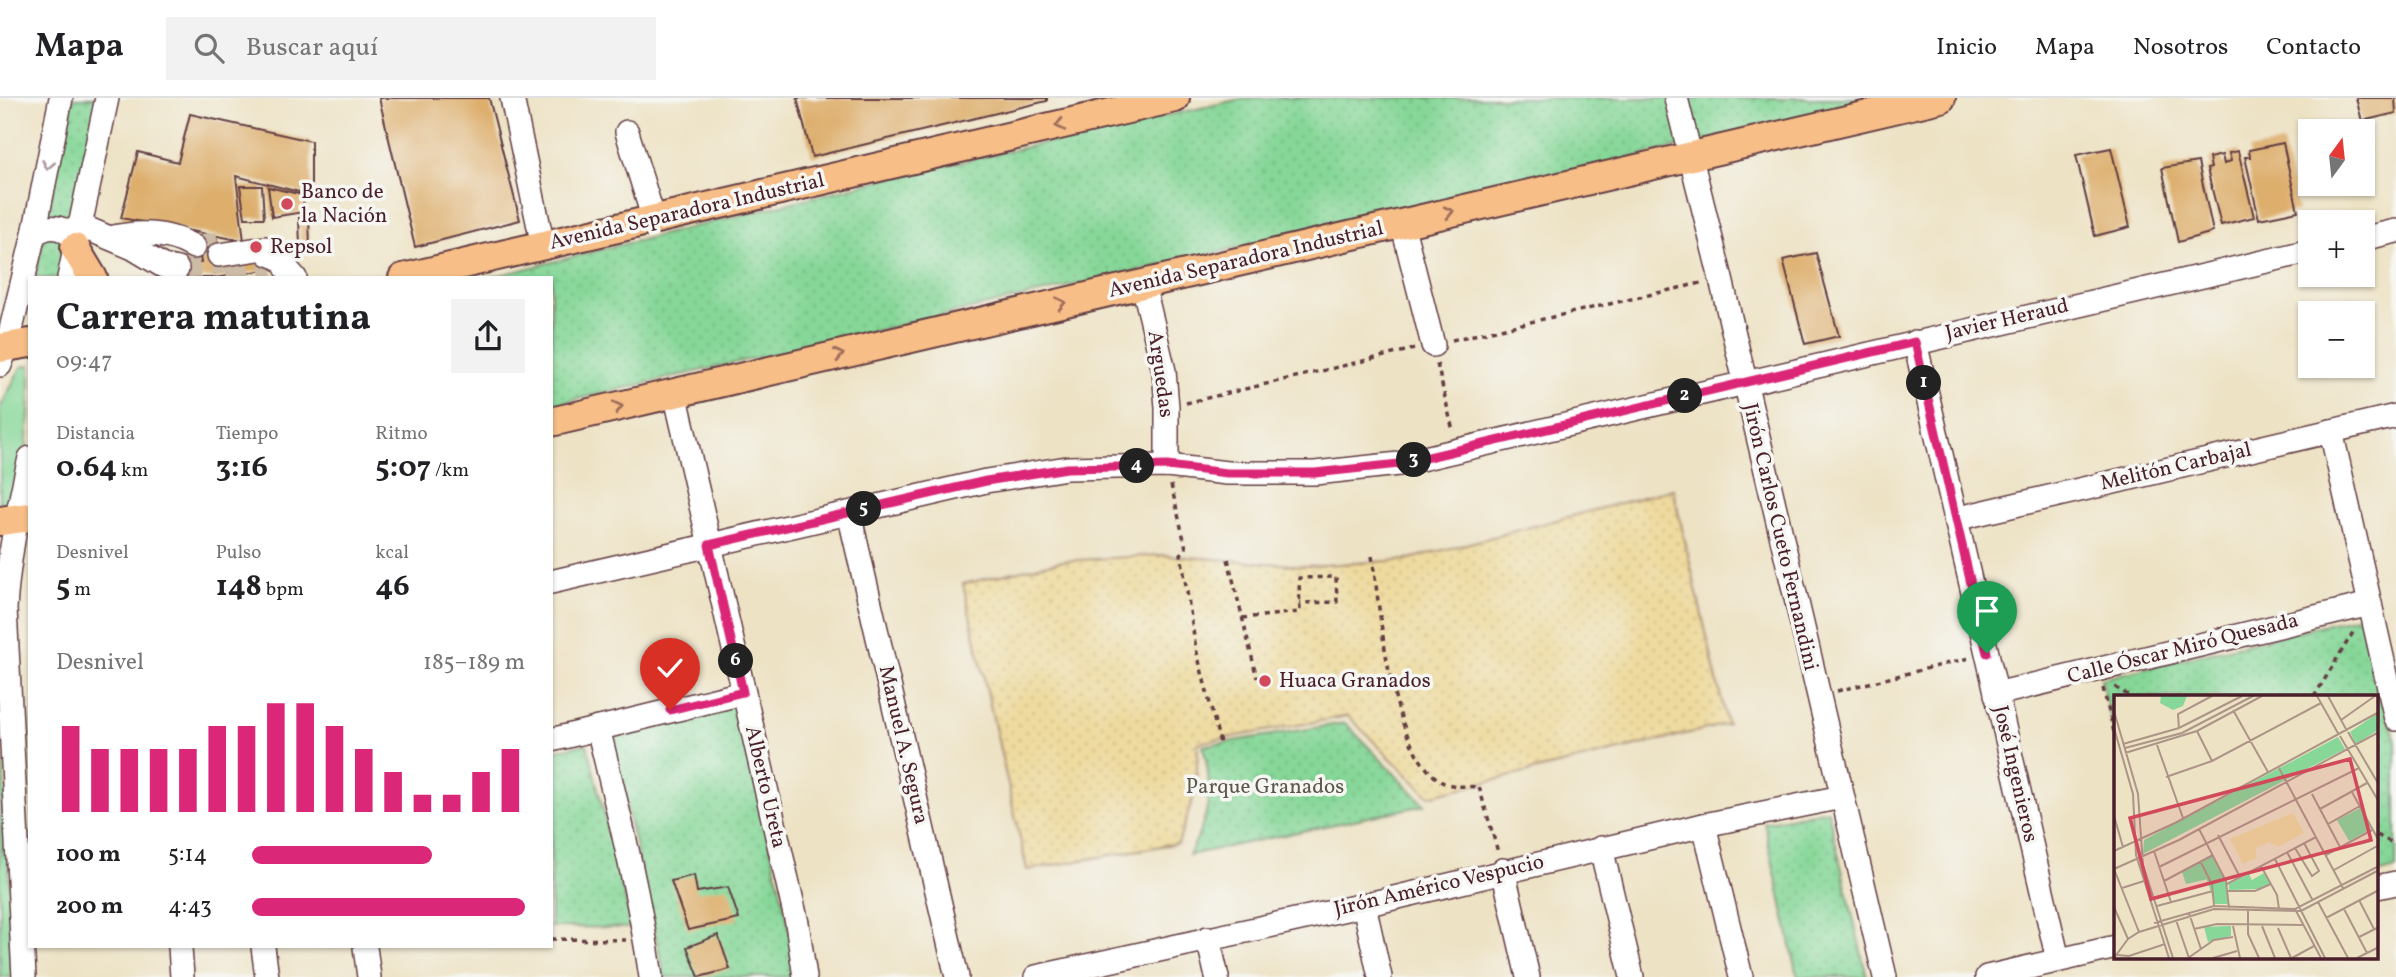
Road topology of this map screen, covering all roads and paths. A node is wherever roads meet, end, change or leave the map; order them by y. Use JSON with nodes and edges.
{"nodes":[{"id":1,"x":61,"y":98,"type":"edge"},
{"id":2,"x":107,"y":98,"type":"edge"},
{"id":3,"x":512,"y":98,"type":"edge"},
{"id":4,"x":1171,"y":98,"type":"edge"},
{"id":5,"x":1676,"y":98,"type":"edge"},
{"id":6,"x":1941,"y":98,"type":"edge"},
{"id":7,"x":1129,"y":103,"type":"edge"},
{"id":8,"x":628,"y":132,"type":"dead end"},
{"id":9,"x":1690,"y":158,"type":"junction"},
{"id":10,"x":653,"y":220,"type":"junction"},
{"id":11,"x":1402,"y":223,"type":"junction"},
{"id":12,"x":2396,"y":231,"type":"edge"},
{"id":13,"x":34,"y":234,"type":"junction"},
{"id":14,"x":2375,"y":236,"type":"edge"},
{"id":15,"x":77,"y":238,"type":"junction"},
{"id":16,"x":110,"y":238,"type":"junction"},
{"id":17,"x":543,"y":246,"type":"junction"},
{"id":18,"x":133,"y":248,"type":"junction"},
{"id":19,"x":211,"y":250,"type":"junction"},
{"id":20,"x":2298,"y":254,"type":"edge"},
{"id":21,"x":280,"y":264,"type":"edge"},
{"id":22,"x":166,"y":269,"type":"edge"},
{"id":23,"x":69,"y":276,"type":"edge"},
{"id":24,"x":92,"y":276,"type":"edge"},
{"id":25,"x":412,"y":276,"type":"edge"},
{"id":26,"x":1143,"y":284,"type":"junction"},
{"id":27,"x":1915,"y":342,"type":"junction"},
{"id":28,"x":1433,"y":345,"type":"joint"},
{"id":29,"x":9,"y":350,"type":"edge"},
{"id":30,"x":1744,"y":382,"type":"junction"},
{"id":31,"x":676,"y":393,"type":"junction"},
{"id":32,"x":2396,"y":416,"type":"edge"},
{"id":33,"x":553,"y":422,"type":"edge"},
{"id":34,"x":2331,"y":431,"type":"junction"},
{"id":35,"x":1457,"y":449,"type":"junction"},
{"id":36,"x":28,"y":466,"type":"edge"},
{"id":37,"x":1167,"y":466,"type":"junction"},
{"id":38,"x":849,"y":513,"type":"junction"},
{"id":39,"x":15,"y":519,"type":"edge"},
{"id":40,"x":1955,"y":519,"type":"junction"},
{"id":41,"x":709,"y":545,"type":"junction"},
{"id":42,"x":1372,"y":556,"type":"dead end"},
{"id":43,"x":1228,"y":559,"type":"dead end"},
{"id":44,"x":553,"y":582,"type":"edge"},
{"id":45,"x":1300,"y":603,"type":"junction"},
{"id":46,"x":2370,"y":604,"type":"junction"},
{"id":47,"x":1242,"y":618,"type":"junction"},
{"id":48,"x":2357,"y":627,"type":"dead end"},
{"id":49,"x":1987,"y":653,"type":"junction"},
{"id":50,"x":1257,"y":678,"type":"dead end"},
{"id":51,"x":2101,"y":679,"type":"dead end"},
{"id":52,"x":743,"y":692,"type":"junction"},
{"id":53,"x":1996,"y":694,"type":"junction"},
{"id":54,"x":1818,"y":695,"type":"junction"},
{"id":55,"x":2315,"y":695,"type":"edge"},
{"id":56,"x":2396,"y":719,"type":"edge"},
{"id":57,"x":598,"y":728,"type":"junction"},
{"id":58,"x":2114,"y":732,"type":"edge"},
{"id":59,"x":553,"y":739,"type":"edge"},
{"id":60,"x":1220,"y":743,"type":"dead end"},
{"id":61,"x":1842,"y":797,"type":"junction"},
{"id":62,"x":1704,"y":825,"type":"junction"},
{"id":63,"x":2378,"y":836,"type":"edge"},
{"id":64,"x":2396,"y":845,"type":"edge"},
{"id":65,"x":1601,"y":848,"type":"junction"},
{"id":66,"x":1503,"y":870,"type":"junction"},
{"id":67,"x":2396,"y":883,"type":"edge"},
{"id":68,"x":2378,"y":887,"type":"edge"},
{"id":69,"x":1363,"y":905,"type":"junction"},
{"id":70,"x":1208,"y":938,"type":"junction"},
{"id":71,"x":553,"y":939,"type":"edge"},
{"id":72,"x":646,"y":941,"type":"junction"},
{"id":73,"x":2114,"y":947,"type":"edge"},
{"id":74,"x":180,"y":948,"type":"edge"},
{"id":75,"x":263,"y":948,"type":"edge"},
{"id":76,"x":365,"y":948,"type":"edge"},
{"id":77,"x":2058,"y":960,"type":"junction"},
{"id":78,"x":24,"y":977,"type":"edge"},
{"id":79,"x":182,"y":977,"type":"edge"},
{"id":80,"x":267,"y":977,"type":"edge"},
{"id":81,"x":369,"y":977,"type":"edge"},
{"id":82,"x":651,"y":977,"type":"edge"},
{"id":83,"x":806,"y":977,"type":"edge"},
{"id":84,"x":957,"y":977,"type":"edge"},
{"id":85,"x":1036,"y":977,"type":"edge"},
{"id":86,"x":1217,"y":977,"type":"edge"},
{"id":87,"x":1380,"y":977,"type":"edge"},
{"id":88,"x":1528,"y":977,"type":"edge"},
{"id":89,"x":1632,"y":977,"type":"edge"},
{"id":90,"x":1741,"y":977,"type":"edge"},
{"id":91,"x":1885,"y":977,"type":"edge"},
{"id":92,"x":1987,"y":977,"type":"edge"}],
"edges":[{"from":1,"to":13,"type":"street","one_way":true},
{"from":2,"to":15,"type":"street"},
{"from":3,"to":17,"type":"street"},
{"from":4,"to":7,"type":"main road","name":"Avenida Separadora Industrial"},
{"from":5,"to":9,"type":"street","name":"Jirón Carlos Cueto Fernandini"},
{"from":6,"to":9,"type":"main road","name":"Avenida Separadora Industrial"},
{"from":7,"to":10,"type":"main road","name":"Avenida Separadora Industrial","one_way":true},
{"from":8,"to":10,"type":"street"},
{"from":11,"to":9,"type":"main road","name":"Avenida Separadora Industrial","one_way":true},
{"from":9,"to":30,"type":"street","name":"Jirón Carlos Cueto Fernandini"},
{"from":10,"to":17,"type":"main road","name":"Avenida Separadora Industrial"},
{"from":11,"to":26,"type":"main road","name":"Avenida Separadora Industrial"},
{"from":11,"to":28,"type":"street"},
{"from":12,"to":14,"type":"street"},
{"from":13,"to":15,"type":"street"},
{"from":13,"to":29,"type":"street"},
{"from":15,"to":16,"type":"street"},
{"from":15,"to":23,"type":"street"},
{"from":15,"to":24,"type":"main road"},
{"from":16,"to":18,"type":"street"},
{"from":16,"to":19,"type":"street"},
{"from":17,"to":25,"type":"main road","name":"Avenida Separadora Industrial"},
{"from":18,"to":19,"type":"street"},
{"from":18,"to":22,"type":"street"},
{"from":19,"to":21,"type":"street"},
{"from":19,"to":22,"type":"street"},
{"from":20,"to":27,"type":"street","name":"Javier Heraud"},
{"from":31,"to":26,"type":"main road","name":"Avenida Separadora Industrial","one_way":true},
{"from":26,"to":37,"type":"street","name":"Arguedas"},
{"from":27,"to":30,"type":"street","name":"Javier Heraud"},
{"from":27,"to":40,"type":"street","name":"José Ingenieros"},
{"from":28,"to":35,"type":"path"},
{"from":30,"to":35,"type":"street","name":"Javier Heraud"},
{"from":30,"to":54,"type":"street","name":"Jirón Carlos Cueto Fernandini"},
{"from":33,"to":31,"type":"main road","name":"Avenida Separadora Industrial","one_way":true},
{"from":31,"to":41,"type":"street","name":"Alberto Ureta"},
{"from":32,"to":34,"type":"street","name":"Melitón Carbajal"},
{"from":34,"to":40,"type":"street","name":"Melitón Carbajal"},
{"from":34,"to":46,"type":"street"},
{"from":35,"to":37,"type":"street","name":"Javier Heraud"},
{"from":36,"to":39,"type":"street"},
{"from":37,"to":38,"type":"street","name":"Javier Heraud"},
{"from":37,"to":60,"type":"path"},
{"from":38,"to":41,"type":"street","name":"Javier Heraud"},
{"from":38,"to":84,"type":"street","name":"Manuel A. Segura"},
{"from":39,"to":78,"type":"street"},
{"from":40,"to":49,"type":"street","name":"José Ingenieros"},
{"from":41,"to":44,"type":"street","name":"Javier Heraud"},
{"from":41,"to":52,"type":"street","name":"Alberto Ureta"},
{"from":42,"to":66,"type":"path"},
{"from":43,"to":47,"type":"path"},
{"from":45,"to":45,"type":"path"},
{"from":45,"to":47,"type":"path"},
{"from":46,"to":53,"type":"street","name":"Calle Óscar Miró Quesada"},
{"from":46,"to":56,"type":"street"},
{"from":47,"to":50,"type":"path"},
{"from":48,"to":55,"type":"path"},
{"from":49,"to":53,"type":"street","name":"José Ingenieros"},
{"from":49,"to":54,"type":"path"},
{"from":51,"to":58,"type":"path"},
{"from":52,"to":57,"type":"street"},
{"from":52,"to":83,"type":"street","name":"Alberto Ureta"},
{"from":53,"to":77,"type":"street","name":"José Ingenieros"},
{"from":54,"to":61,"type":"street","name":"Jirón Carlos Cueto Fernandini"},
{"from":57,"to":59,"type":"street"},
{"from":57,"to":72,"type":"street"},
{"from":61,"to":62,"type":"street","name":"Jirón Américo Vespucio"},
{"from":61,"to":91,"type":"street","name":"Jirón Carlos Cueto Fernandini"},
{"from":62,"to":65,"type":"street","name":"Jirón Américo Vespucio"},
{"from":62,"to":90,"type":"street"},
{"from":63,"to":64,"type":"path"},
{"from":65,"to":66,"type":"street","name":"Jirón Américo Vespucio"},
{"from":65,"to":89,"type":"street"},
{"from":66,"to":69,"type":"street","name":"Jirón Américo Vespucio"},
{"from":66,"to":88,"type":"street"},
{"from":67,"to":68,"type":"street"},
{"from":69,"to":70,"type":"street","name":"Jirón Américo Vespucio"},
{"from":69,"to":87,"type":"street"},
{"from":70,"to":85,"type":"street","name":"Jirón Américo Vespucio"},
{"from":70,"to":86,"type":"street"},
{"from":71,"to":72,"type":"path"},
{"from":72,"to":82,"type":"street"},
{"from":73,"to":77,"type":"street"},
{"from":74,"to":79,"type":"street"},
{"from":75,"to":80,"type":"street"},
{"from":76,"to":81,"type":"street"},
{"from":77,"to":92,"type":"street"}]}
